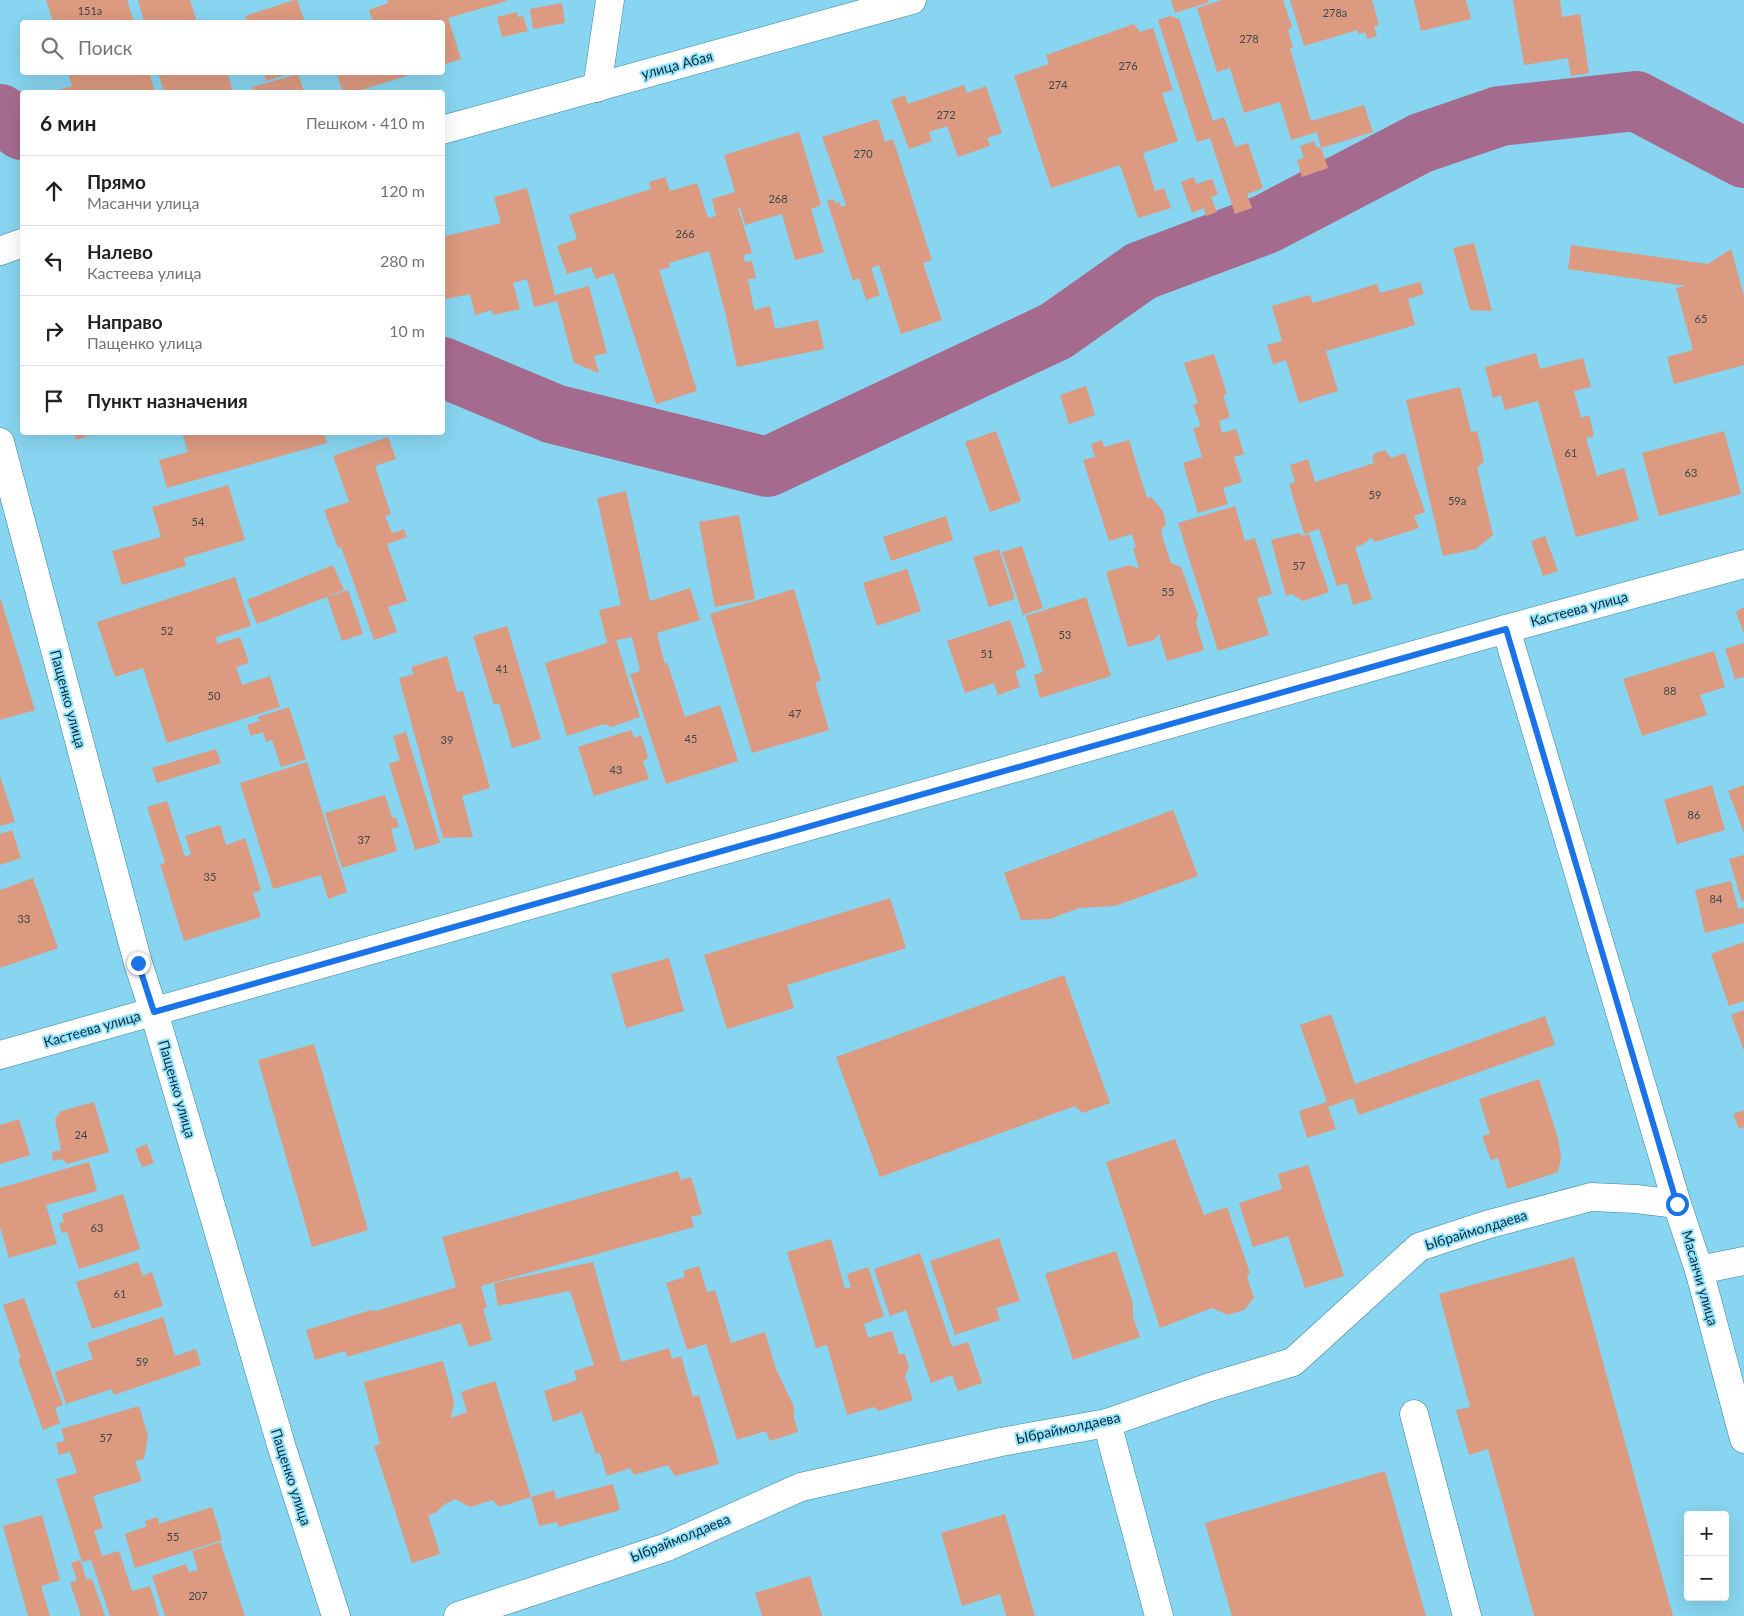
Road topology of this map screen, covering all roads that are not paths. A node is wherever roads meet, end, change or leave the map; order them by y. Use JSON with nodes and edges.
{"nodes":[{"id":1,"x":610,"y":0,"type":"edge"},
{"id":2,"x":912,"y":0,"type":"edge"},
{"id":3,"x":597,"y":88,"type":"junction"},
{"id":4,"x":445,"y":129,"type":"edge"},
{"id":5,"x":20,"y":244,"type":"edge"},
{"id":6,"x":0,"y":251,"type":"edge"},
{"id":7,"x":0,"y":442,"type":"edge"},
{"id":8,"x":1744,"y":564,"type":"edge"},
{"id":9,"x":1506,"y":629,"type":"junction"},
{"id":10,"x":154,"y":1012,"type":"junction"},
{"id":11,"x":0,"y":1055,"type":"edge"},
{"id":12,"x":1677,"y":1204,"type":"junction"},
{"id":13,"x":1744,"y":1261,"type":"edge"},
{"id":14,"x":1699,"y":1270,"type":"junction"},
{"id":15,"x":1414,"y":1414,"type":"dead end"},
{"id":16,"x":1107,"y":1423,"type":"junction"},
{"id":17,"x":1744,"y":1439,"type":"edge"},
{"id":18,"x":336,"y":1616,"type":"edge"},
{"id":19,"x":458,"y":1616,"type":"edge"},
{"id":20,"x":1158,"y":1616,"type":"edge"},
{"id":21,"x":1467,"y":1616,"type":"edge"}],
"edges":[{"from":1,"to":3,"type":"street"},
{"from":2,"to":3,"type":"street","name":"улица Абая"},
{"from":3,"to":4,"type":"street","name":"улица Абая"},
{"from":5,"to":6,"type":"street"},
{"from":7,"to":10,"type":"street","name":"Пащенко улица"},
{"from":8,"to":9,"type":"street","name":"Кастеева улица"},
{"from":9,"to":10,"type":"street","name":"Кастеева улица"},
{"from":9,"to":12,"type":"street","name":"Масанчи улица"},
{"from":10,"to":11,"type":"street","name":"Кастеева улица"},
{"from":10,"to":18,"type":"street","name":"Пащенко улица"},
{"from":12,"to":14,"type":"street","name":"Масанчи улица"},
{"from":12,"to":16,"type":"street","name":"Ыбраймолдаева"},
{"from":13,"to":14,"type":"street"},
{"from":14,"to":17,"type":"street","name":"Масанчи улица"},
{"from":15,"to":21,"type":"street"},
{"from":16,"to":19,"type":"street","name":"Ыбраймолдаева"},
{"from":16,"to":20,"type":"street"}]}
